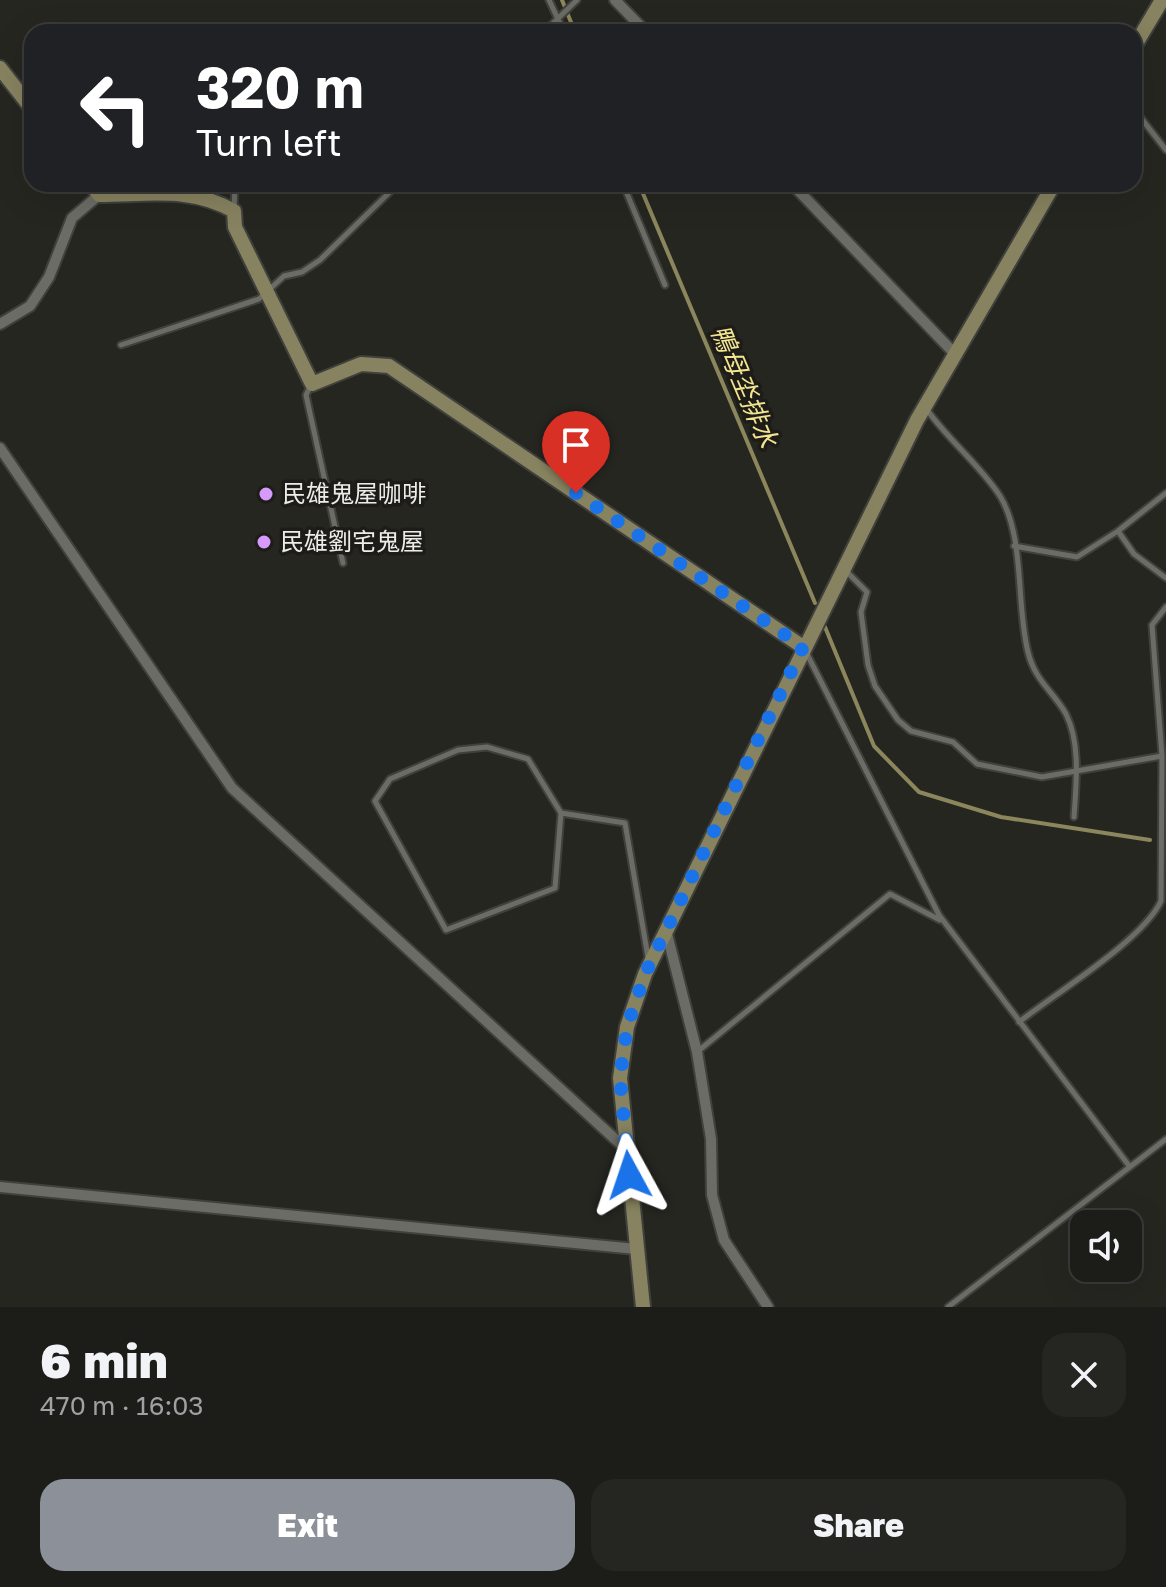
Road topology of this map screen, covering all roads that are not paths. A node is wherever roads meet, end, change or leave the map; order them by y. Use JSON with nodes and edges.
{"nodes":[{"id":1,"x":549,"y":0,"type":"edge"},
{"id":2,"x":615,"y":0,"type":"edge"},
{"id":3,"x":1162,"y":0,"type":"edge"},
{"id":4,"x":575,"y":1,"type":"edge"},
{"id":5,"x":559,"y":17,"type":"junction"},
{"id":6,"x":552,"y":24,"type":"edge"},
{"id":7,"x":561,"y":24,"type":"edge"},
{"id":8,"x":638,"y":24,"type":"edge"},
{"id":9,"x":1142,"y":34,"type":"edge"},
{"id":10,"x":0,"y":68,"type":"edge"},
{"id":11,"x":24,"y":99,"type":"edge"},
{"id":12,"x":1142,"y":119,"type":"edge"},
{"id":13,"x":1166,"y":150,"type":"edge"},
{"id":14,"x":93,"y":192,"type":"edge"},
{"id":15,"x":175,"y":192,"type":"edge"},
{"id":16,"x":235,"y":192,"type":"edge"},
{"id":17,"x":390,"y":192,"type":"edge"},
{"id":18,"x":626,"y":192,"type":"edge"},
{"id":19,"x":800,"y":192,"type":"edge"},
{"id":20,"x":1049,"y":192,"type":"edge"},
{"id":21,"x":234,"y":211,"type":"junction"},
{"id":22,"x":665,"y":285,"type":"dead end"},
{"id":23,"x":267,"y":291,"type":"junction"},
{"id":24,"x":0,"y":324,"type":"edge"},
{"id":25,"x":121,"y":345,"type":"dead end"},
{"id":26,"x":955,"y":354,"type":"junction"},
{"id":27,"x":312,"y":384,"type":"junction"},
{"id":28,"x":925,"y":406,"type":"junction"},
{"id":29,"x":0,"y":448,"type":"edge"},
{"id":30,"x":1166,"y":493,"type":"edge"},
{"id":31,"x":1118,"y":531,"type":"junction"},
{"id":32,"x":1014,"y":546,"type":"junction"},
{"id":33,"x":343,"y":563,"type":"dead end"},
{"id":34,"x":843,"y":569,"type":"junction"},
{"id":35,"x":1166,"y":578,"type":"edge"},
{"id":36,"x":1166,"y":607,"type":"edge"},
{"id":37,"x":803,"y":647,"type":"junction"},
{"id":38,"x":1162,"y":756,"type":"junction"},
{"id":39,"x":1077,"y":773,"type":"junction"},
{"id":40,"x":561,"y":813,"type":"junction"},
{"id":41,"x":1074,"y":817,"type":"dead end"},
{"id":42,"x":1164,"y":819,"type":"edge"},
{"id":43,"x":1163,"y":869,"type":"edge"},
{"id":44,"x":944,"y":922,"type":"junction"},
{"id":45,"x":666,"y":930,"type":"junction"},
{"id":46,"x":649,"y":965,"type":"junction"},
{"id":47,"x":1019,"y":1022,"type":"junction"},
{"id":48,"x":697,"y":1052,"type":"junction"},
{"id":49,"x":1166,"y":1139,"type":"edge"},
{"id":50,"x":627,"y":1150,"type":"junction"},
{"id":51,"x":1130,"y":1167,"type":"junction"},
{"id":52,"x":0,"y":1187,"type":"edge"},
{"id":53,"x":636,"y":1249,"type":"junction"},
{"id":54,"x":643,"y":1307,"type":"edge"},
{"id":55,"x":768,"y":1307,"type":"edge"},
{"id":56,"x":948,"y":1307,"type":"edge"}],
"edges":[{"from":1,"to":5,"type":"lane"},
{"from":2,"to":8,"type":"street"},
{"from":3,"to":9,"type":"street"},
{"from":4,"to":5,"type":"lane"},
{"from":5,"to":6,"type":"lane"},
{"from":5,"to":7,"type":"lane"},
{"from":10,"to":11,"type":"street"},
{"from":12,"to":13,"type":"lane"},
{"from":14,"to":24,"type":"street"},
{"from":15,"to":21,"type":"street"},
{"from":16,"to":21,"type":"lane"},
{"from":17,"to":23,"type":"lane"},
{"from":18,"to":22,"type":"lane"},
{"from":19,"to":26,"type":"street"},
{"from":20,"to":26,"type":"street"},
{"from":21,"to":23,"type":"street"},
{"from":23,"to":25,"type":"lane"},
{"from":23,"to":27,"type":"street"},
{"from":26,"to":28,"type":"street"},
{"from":27,"to":33,"type":"lane"},
{"from":27,"to":37,"type":"street"},
{"from":28,"to":32,"type":"lane"},
{"from":28,"to":34,"type":"street"},
{"from":29,"to":50,"type":"street"},
{"from":30,"to":31,"type":"lane"},
{"from":31,"to":32,"type":"lane"},
{"from":31,"to":35,"type":"lane"},
{"from":32,"to":39,"type":"lane"},
{"from":34,"to":37,"type":"street"},
{"from":34,"to":39,"type":"lane"},
{"from":36,"to":38,"type":"lane"},
{"from":37,"to":44,"type":"lane"},
{"from":37,"to":45,"type":"street"},
{"from":38,"to":39,"type":"lane"},
{"from":38,"to":42,"type":"lane"},
{"from":39,"to":41,"type":"lane"},
{"from":40,"to":40,"type":"lane"},
{"from":40,"to":46,"type":"lane"},
{"from":42,"to":43,"type":"lane"},
{"from":43,"to":47,"type":"lane"},
{"from":44,"to":47,"type":"lane"},
{"from":44,"to":48,"type":"lane"},
{"from":45,"to":46,"type":"street"},
{"from":45,"to":48,"type":"street"},
{"from":46,"to":50,"type":"street"},
{"from":47,"to":51,"type":"lane"},
{"from":48,"to":55,"type":"street"},
{"from":49,"to":51,"type":"lane"},
{"from":50,"to":53,"type":"street"},
{"from":51,"to":56,"type":"lane"},
{"from":52,"to":53,"type":"street"},
{"from":53,"to":54,"type":"street"}]}
